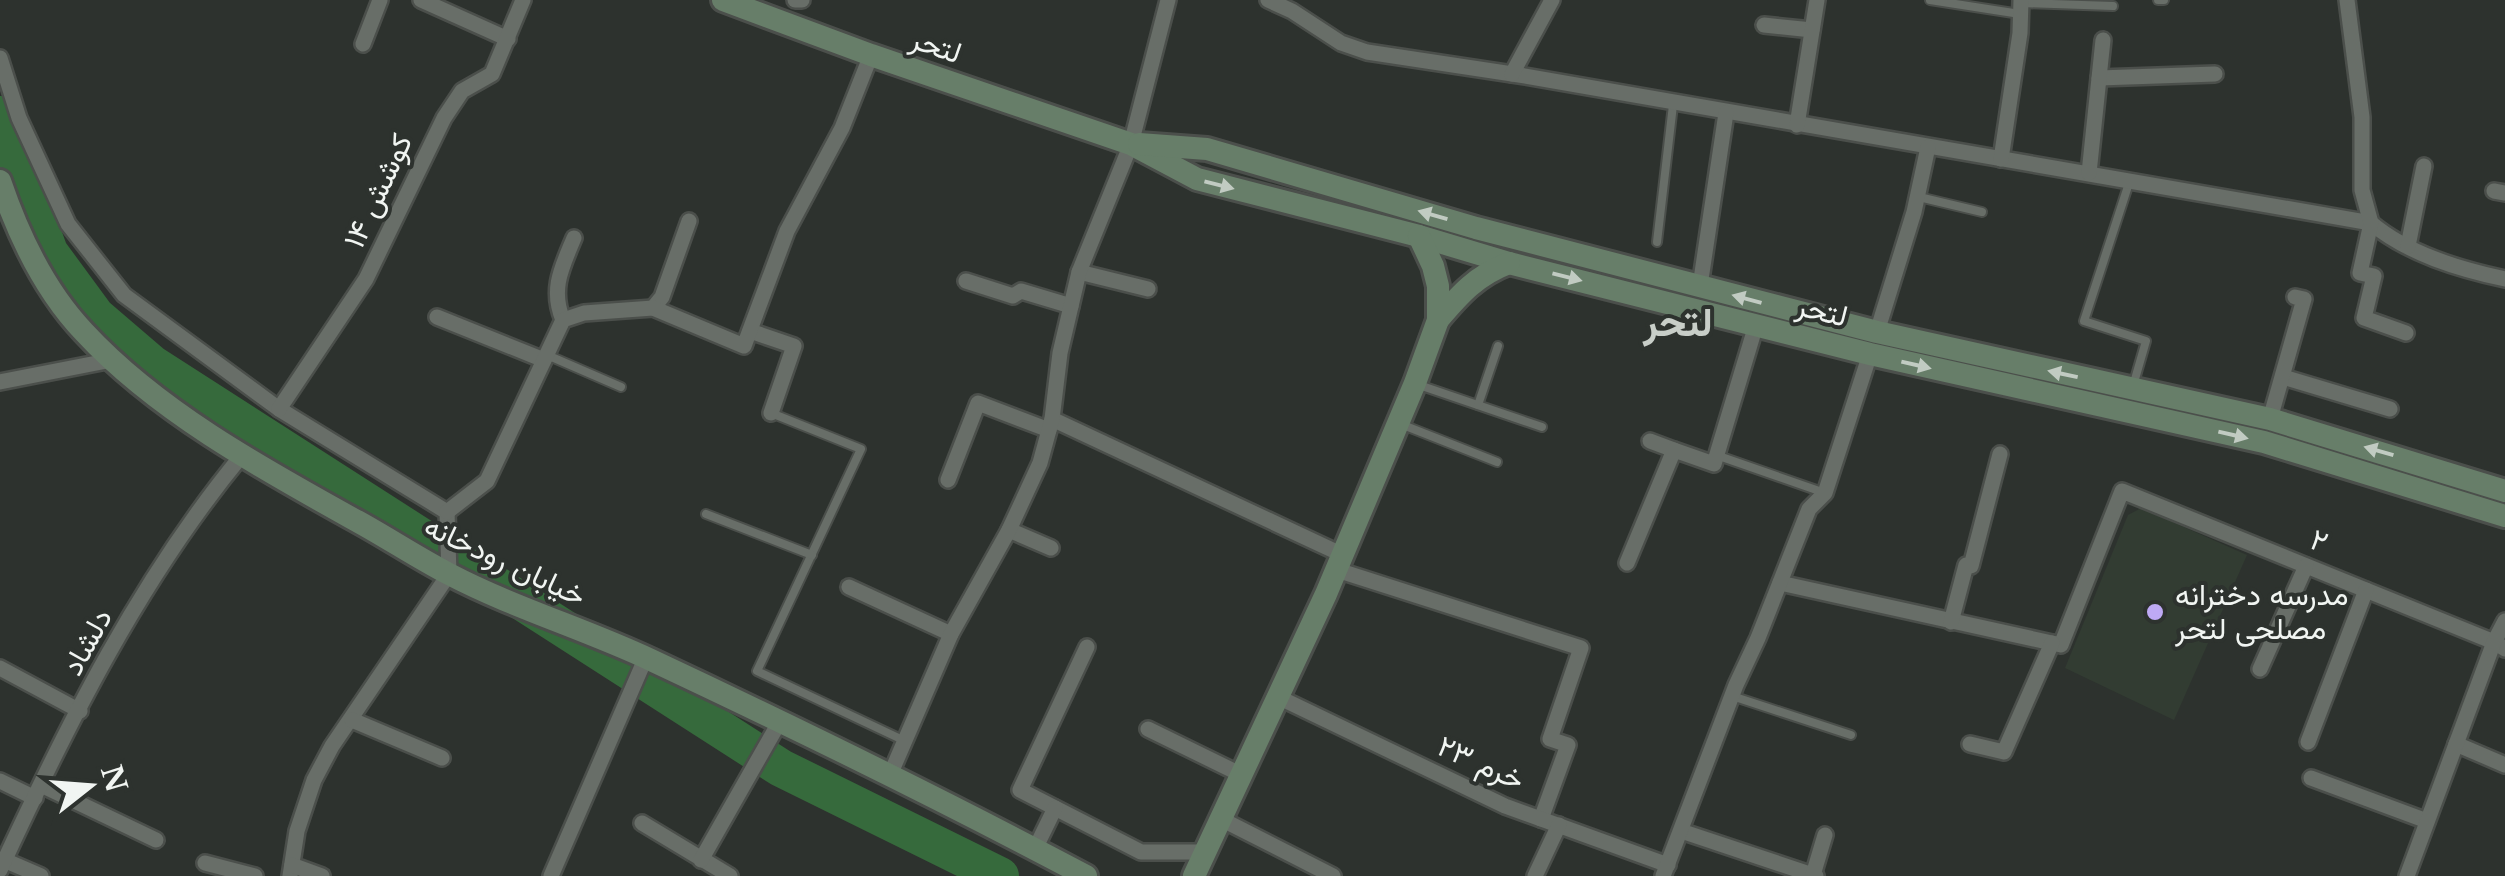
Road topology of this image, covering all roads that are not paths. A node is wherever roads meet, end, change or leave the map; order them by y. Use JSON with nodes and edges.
{"nodes":[{"id":1,"x":380,"y":0,"type":"edge"},
{"id":2,"x":421,"y":0,"type":"edge"},
{"id":3,"x":523,"y":0,"type":"edge"},
{"id":4,"x":723,"y":0,"type":"edge"},
{"id":5,"x":1168,"y":0,"type":"edge"},
{"id":6,"x":1268,"y":0,"type":"edge"},
{"id":7,"x":1552,"y":0,"type":"edge"},
{"id":8,"x":1817,"y":0,"type":"edge"},
{"id":9,"x":1930,"y":0,"type":"edge"},
{"id":10,"x":2346,"y":0,"type":"edge"},
{"id":11,"x":2020,"y":5,"type":"edge"},
{"id":12,"x":2114,"y":6,"type":"dead end"},
{"id":13,"x":1764,"y":25,"type":"dead end"},
{"id":14,"x":1812,"y":30,"type":"junction"},
{"id":15,"x":508,"y":38,"type":"junction"},
{"id":16,"x":2102,"y":40,"type":"dead end"},
{"id":17,"x":363,"y":44,"type":"dead end"},
{"id":18,"x":871,"y":55,"type":"junction"},
{"id":19,"x":0,"y":58,"type":"edge"},
{"id":20,"x":1512,"y":74,"type":"junction"},
{"id":21,"x":2215,"y":74,"type":"dead end"},
{"id":22,"x":2099,"y":78,"type":"junction"},
{"id":23,"x":1673,"y":105,"type":"junction"},
{"id":24,"x":1726,"y":113,"type":"junction"},
{"id":25,"x":1797,"y":125,"type":"junction"},
{"id":26,"x":1132,"y":144,"type":"junction"},
{"id":27,"x":1928,"y":146,"type":"junction"},
{"id":28,"x":2001,"y":158,"type":"junction"},
{"id":29,"x":2424,"y":166,"type":"dead end"},
{"id":30,"x":2089,"y":173,"type":"junction"},
{"id":31,"x":0,"y":180,"type":"edge"},
{"id":32,"x":2130,"y":180,"type":"junction"},
{"id":33,"x":1917,"y":196,"type":"junction"},
{"id":34,"x":1982,"y":212,"type":"dead end"},
{"id":35,"x":689,"y":221,"type":"dead end"},
{"id":36,"x":2371,"y":223,"type":"junction"},
{"id":37,"x":1419,"y":236,"type":"junction"},
{"id":38,"x":574,"y":238,"type":"dead end"},
{"id":39,"x":1657,"y":242,"type":"dead end"},
{"id":40,"x":2408,"y":246,"type":"junction"},
{"id":41,"x":1509,"y":264,"type":"junction"},
{"id":42,"x":1079,"y":272,"type":"junction"},
{"id":43,"x":2505,"y":279,"type":"edge"},
{"id":44,"x":966,"y":281,"type":"dead end"},
{"id":45,"x":1700,"y":286,"type":"junction"},
{"id":46,"x":1148,"y":289,"type":"dead end"},
{"id":47,"x":2295,"y":297,"type":"dead end"},
{"id":48,"x":1070,"y":306,"type":"junction"},
{"id":49,"x":652,"y":308,"type":"junction"},
{"id":50,"x":437,"y":317,"type":"dead end"},
{"id":51,"x":562,"y":320,"type":"junction"},
{"id":52,"x":1438,"y":320,"type":"junction"},
{"id":53,"x":1756,"y":325,"type":"junction"},
{"id":54,"x":2406,"y":333,"type":"dead end"},
{"id":55,"x":747,"y":338,"type":"junction"},
{"id":56,"x":1874,"y":343,"type":"junction"},
{"id":57,"x":1498,"y":346,"type":"dead end"},
{"id":58,"x":545,"y":357,"type":"junction"},
{"id":59,"x":112,"y":360,"type":"junction"},
{"id":60,"x":2283,"y":377,"type":"junction"},
{"id":61,"x":0,"y":382,"type":"edge"},
{"id":62,"x":1415,"y":383,"type":"junction"},
{"id":63,"x":621,"y":387,"type":"dead end"},
{"id":64,"x":2132,"y":389,"type":"junction"},
{"id":65,"x":1478,"y":405,"type":"junction"},
{"id":66,"x":279,"y":409,"type":"junction"},
{"id":67,"x":2390,"y":409,"type":"dead end"},
{"id":68,"x":771,"y":413,"type":"joint"},
{"id":69,"x":2270,"y":419,"type":"junction"},
{"id":70,"x":1398,"y":424,"type":"junction"},
{"id":71,"x":1051,"y":425,"type":"junction"},
{"id":72,"x":1542,"y":427,"type":"dead end"},
{"id":73,"x":1650,"y":442,"type":"dead end"},
{"id":74,"x":1674,"y":450,"type":"junction"},
{"id":75,"x":243,"y":454,"type":"junction"},
{"id":76,"x":2000,"y":454,"type":"dead end"},
{"id":77,"x":1715,"y":460,"type":"junction"},
{"id":78,"x":1497,"y":462,"type":"dead end"},
{"id":79,"x":2424,"y":464,"type":"junction"},
{"id":80,"x":948,"y":480,"type":"dead end"},
{"id":81,"x":2417,"y":487,"type":"junction"},
{"id":82,"x":2505,"y":491,"type":"edge"},
{"id":83,"x":1825,"y":493,"type":"junction"},
{"id":84,"x":447,"y":513,"type":"junction"},
{"id":85,"x":706,"y":514,"type":"dead end"},
{"id":86,"x":2505,"y":516,"type":"edge"},
{"id":87,"x":1009,"y":530,"type":"junction"},
{"id":88,"x":1051,"y":548,"type":"dead end"},
{"id":89,"x":812,"y":555,"type":"junction"},
{"id":90,"x":1340,"y":563,"type":"junction"},
{"id":91,"x":1627,"y":563,"type":"dead end"},
{"id":92,"x":2306,"y":566,"type":"junction"},
{"id":93,"x":449,"y":573,"type":"junction"},
{"id":94,"x":1780,"y":584,"type":"junction"},
{"id":95,"x":848,"y":588,"type":"dead end"},
{"id":96,"x":2366,"y":590,"type":"junction"},
{"id":97,"x":2505,"y":621,"type":"edge"},
{"id":98,"x":1951,"y":622,"type":"junction"},
{"id":99,"x":952,"y":634,"type":"junction"},
{"id":100,"x":2052,"y":643,"type":"junction"},
{"id":101,"x":2500,"y":646,"type":"edge"},
{"id":102,"x":1087,"y":647,"type":"dead end"},
{"id":103,"x":646,"y":658,"type":"junction"},
{"id":104,"x":0,"y":668,"type":"edge"},
{"id":105,"x":2260,"y":669,"type":"dead end"},
{"id":106,"x":1732,"y":696,"type":"junction"},
{"id":107,"x":1278,"y":698,"type":"junction"},
{"id":108,"x":80,"y":711,"type":"junction"},
{"id":109,"x":352,"y":720,"type":"junction"},
{"id":110,"x":780,"y":720,"type":"junction"},
{"id":111,"x":1148,"y":729,"type":"dead end"},
{"id":112,"x":1852,"y":735,"type":"dead end"},
{"id":113,"x":905,"y":741,"type":"junction"},
{"id":114,"x":2308,"y":742,"type":"dead end"},
{"id":115,"x":1970,"y":744,"type":"dead end"},
{"id":116,"x":2456,"y":744,"type":"junction"},
{"id":117,"x":442,"y":758,"type":"dead end"},
{"id":118,"x":2505,"y":765,"type":"edge"},
{"id":119,"x":890,"y":774,"type":"junction"},
{"id":120,"x":1242,"y":775,"type":"junction"},
{"id":121,"x":2311,"y":778,"type":"dead end"},
{"id":122,"x":0,"y":781,"type":"edge"},
{"id":123,"x":38,"y":791,"type":"junction"},
{"id":124,"x":1056,"y":808,"type":"junction"},
{"id":125,"x":1220,"y":819,"type":"junction"},
{"id":126,"x":1541,"y":819,"type":"junction"},
{"id":127,"x":2427,"y":821,"type":"junction"},
{"id":128,"x":642,"y":823,"type":"dead end"},
{"id":129,"x":1558,"y":825,"type":"junction"},
{"id":130,"x":1681,"y":831,"type":"junction"},
{"id":131,"x":1825,"y":834,"type":"dead end"},
{"id":132,"x":156,"y":840,"type":"dead end"},
{"id":133,"x":1035,"y":849,"type":"junction"},
{"id":134,"x":1205,"y":852,"type":"junction"},
{"id":135,"x":701,"y":860,"type":"junction"},
{"id":136,"x":206,"y":863,"type":"dead end"},
{"id":137,"x":2,"y":865,"type":"edge"},
{"id":138,"x":291,"y":870,"type":"edge"},
{"id":139,"x":1666,"y":870,"type":"edge"},
{"id":140,"x":1814,"y":875,"type":"edge"},
{"id":141,"x":42,"y":876,"type":"edge"},
{"id":142,"x":255,"y":876,"type":"edge"},
{"id":143,"x":322,"y":876,"type":"edge"},
{"id":144,"x":551,"y":876,"type":"edge"},
{"id":145,"x":730,"y":876,"type":"edge"},
{"id":146,"x":1086,"y":876,"type":"edge"},
{"id":147,"x":1194,"y":876,"type":"edge"},
{"id":148,"x":1333,"y":876,"type":"edge"},
{"id":149,"x":1535,"y":876,"type":"edge"},
{"id":150,"x":2406,"y":876,"type":"edge"}],
"edges":[{"from":1,"to":17,"type":"street"},
{"from":2,"to":15,"type":"street"},
{"from":3,"to":15,"type":"street","name":"کوشش ۱۴"},
{"from":4,"to":18,"type":"street","name":"لتحر"},
{"from":5,"to":26,"type":"street"},
{"from":6,"to":20,"type":"street"},
{"from":7,"to":20,"type":"street"},
{"from":8,"to":14,"type":"street"},
{"from":9,"to":11,"type":"lane"},
{"from":10,"to":36,"type":"street"},
{"from":11,"to":12,"type":"lane"},
{"from":11,"to":28,"type":"street"},
{"from":13,"to":14,"type":"street"},
{"from":14,"to":25,"type":"street"},
{"from":15,"to":66,"type":"street","name":"کوشش ۱۴"},
{"from":16,"to":22,"type":"street"},
{"from":18,"to":26,"type":"street","name":"لتحر"},
{"from":18,"to":55,"type":"street"},
{"from":19,"to":66,"type":"street"},
{"from":20,"to":23,"type":"street"},
{"from":21,"to":22,"type":"street"},
{"from":22,"to":30,"type":"street"},
{"from":23,"to":24,"type":"street"},
{"from":23,"to":39,"type":"lane"},
{"from":24,"to":25,"type":"street"},
{"from":24,"to":45,"type":"street"},
{"from":25,"to":27,"type":"street"},
{"from":26,"to":37,"type":"street","name":"لتحر","one_way":true},
{"from":26,"to":42,"type":"street"},
{"from":45,"to":26,"type":"street","name":"لتحر","one_way":true},
{"from":27,"to":28,"type":"street"},
{"from":27,"to":33,"type":"street"},
{"from":28,"to":30,"type":"street"},
{"from":29,"to":40,"type":"street"},
{"from":30,"to":32,"type":"street"},
{"from":31,"to":59,"type":"street","name":"خیابان رودخانه"},
{"from":32,"to":36,"type":"street"},
{"from":32,"to":64,"type":"lane"},
{"from":33,"to":34,"type":"lane"},
{"from":33,"to":56,"type":"street"},
{"from":35,"to":49,"type":"street"},
{"from":36,"to":40,"type":"street"},
{"from":36,"to":54,"type":"street"},
{"from":37,"to":41,"type":"street","name":"لتحر"},
{"from":37,"to":52,"type":"street"},
{"from":38,"to":51,"type":"street"},
{"from":40,"to":43,"type":"street"},
{"from":41,"to":52,"type":"street"},
{"from":41,"to":53,"type":"street","name":"لتحر","one_way":true},
{"from":42,"to":46,"type":"street"},
{"from":42,"to":48,"type":"street"},
{"from":44,"to":48,"type":"street"},
{"from":56,"to":45,"type":"street","name":"لتحر","one_way":true},
{"from":47,"to":60,"type":"street"},
{"from":48,"to":71,"type":"street"},
{"from":49,"to":51,"type":"street"},
{"from":49,"to":55,"type":"street"},
{"from":50,"to":58,"type":"street"},
{"from":51,"to":58,"type":"street"},
{"from":52,"to":62,"type":"street"},
{"from":53,"to":56,"type":"street","name":"لتحر"},
{"from":53,"to":77,"type":"street"},
{"from":55,"to":68,"type":"street"},
{"from":64,"to":56,"type":"street","name":"لتحر","one_way":true},
{"from":56,"to":81,"type":"street","name":"لتحر","one_way":true},
{"from":56,"to":83,"type":"street"},
{"from":57,"to":65,"type":"lane"},
{"from":58,"to":63,"type":"lane"},
{"from":58,"to":84,"type":"street"},
{"from":59,"to":61,"type":"street"},
{"from":59,"to":75,"type":"street","name":"خیابان رودخانه"},
{"from":60,"to":67,"type":"street"},
{"from":60,"to":69,"type":"street"},
{"from":62,"to":65,"type":"lane"},
{"from":62,"to":70,"type":"street"},
{"from":64,"to":69,"type":"street","name":"لتحر"},
{"from":65,"to":72,"type":"lane"},
{"from":66,"to":84,"type":"street"},
{"from":68,"to":89,"type":"lane"},
{"from":79,"to":69,"type":"street","name":"لتحر","one_way":true},
{"from":70,"to":78,"type":"lane"},
{"from":70,"to":90,"type":"street"},
{"from":71,"to":80,"type":"street"},
{"from":71,"to":87,"type":"street"},
{"from":71,"to":90,"type":"street"},
{"from":73,"to":74,"type":"street"},
{"from":74,"to":77,"type":"street"},
{"from":74,"to":91,"type":"street"},
{"from":75,"to":93,"type":"street","name":"خیابان رودخانه"},
{"from":75,"to":108,"type":"street","name":"دلشاد"},
{"from":76,"to":98,"type":"street"},
{"from":77,"to":83,"type":"lane"},
{"from":79,"to":81,"type":"street"},
{"from":79,"to":82,"type":"street","name":"لتحر"},
{"from":81,"to":86,"type":"street","name":"لتحر"},
{"from":83,"to":94,"type":"street"},
{"from":84,"to":93,"type":"street"},
{"from":85,"to":89,"type":"lane"},
{"from":87,"to":88,"type":"street"},
{"from":87,"to":99,"type":"street"},
{"from":89,"to":113,"type":"lane"},
{"from":90,"to":107,"type":"street"},
{"from":90,"to":126,"type":"street"},
{"from":92,"to":96,"type":"street","name":"۲"},
{"from":92,"to":100,"type":"street","name":"۲"},
{"from":92,"to":105,"type":"street"},
{"from":93,"to":103,"type":"street","name":"خیابان رودخانه"},
{"from":93,"to":109,"type":"street"},
{"from":94,"to":98,"type":"street"},
{"from":94,"to":106,"type":"street"},
{"from":95,"to":99,"type":"street"},
{"from":96,"to":101,"type":"street","name":"۲"},
{"from":96,"to":114,"type":"street"},
{"from":97,"to":101,"type":"street"},
{"from":98,"to":100,"type":"street"},
{"from":99,"to":113,"type":"street"},
{"from":100,"to":115,"type":"street"},
{"from":101,"to":116,"type":"street"},
{"from":102,"to":124,"type":"street"},
{"from":103,"to":110,"type":"street","name":"خیابان رودخانه"},
{"from":103,"to":144,"type":"street"},
{"from":104,"to":108,"type":"street"},
{"from":106,"to":112,"type":"lane"},
{"from":106,"to":130,"type":"street"},
{"from":107,"to":120,"type":"street"},
{"from":107,"to":126,"type":"street","name":"خرم ۲۳"},
{"from":108,"to":123,"type":"street","name":"دلشاد"},
{"from":109,"to":117,"type":"street"},
{"from":109,"to":138,"type":"street"},
{"from":110,"to":119,"type":"street","name":"خیابان رودخانه"},
{"from":110,"to":135,"type":"street"},
{"from":111,"to":120,"type":"street"},
{"from":113,"to":119,"type":"street"},
{"from":116,"to":118,"type":"street"},
{"from":116,"to":127,"type":"street"},
{"from":119,"to":133,"type":"street","name":"خیابان رودخانه"},
{"from":120,"to":125,"type":"street"},
{"from":121,"to":127,"type":"street"},
{"from":122,"to":123,"type":"street"},
{"from":123,"to":132,"type":"street"},
{"from":123,"to":137,"type":"street","name":"دلشاد"},
{"from":124,"to":133,"type":"street"},
{"from":124,"to":134,"type":"street"},
{"from":125,"to":134,"type":"street"},
{"from":125,"to":148,"type":"street"},
{"from":126,"to":129,"type":"street","name":"خرم ۲۳"},
{"from":127,"to":150,"type":"street"},
{"from":128,"to":135,"type":"street"},
{"from":129,"to":139,"type":"street","name":"خرم ۲۳"},
{"from":129,"to":149,"type":"street"},
{"from":130,"to":139,"type":"street"},
{"from":130,"to":140,"type":"street"},
{"from":131,"to":140,"type":"street"},
{"from":133,"to":146,"type":"street","name":"خیابان رودخانه"},
{"from":134,"to":147,"type":"street"},
{"from":135,"to":145,"type":"street"},
{"from":136,"to":142,"type":"street"},
{"from":137,"to":141,"type":"street"},
{"from":138,"to":143,"type":"street"}]}
